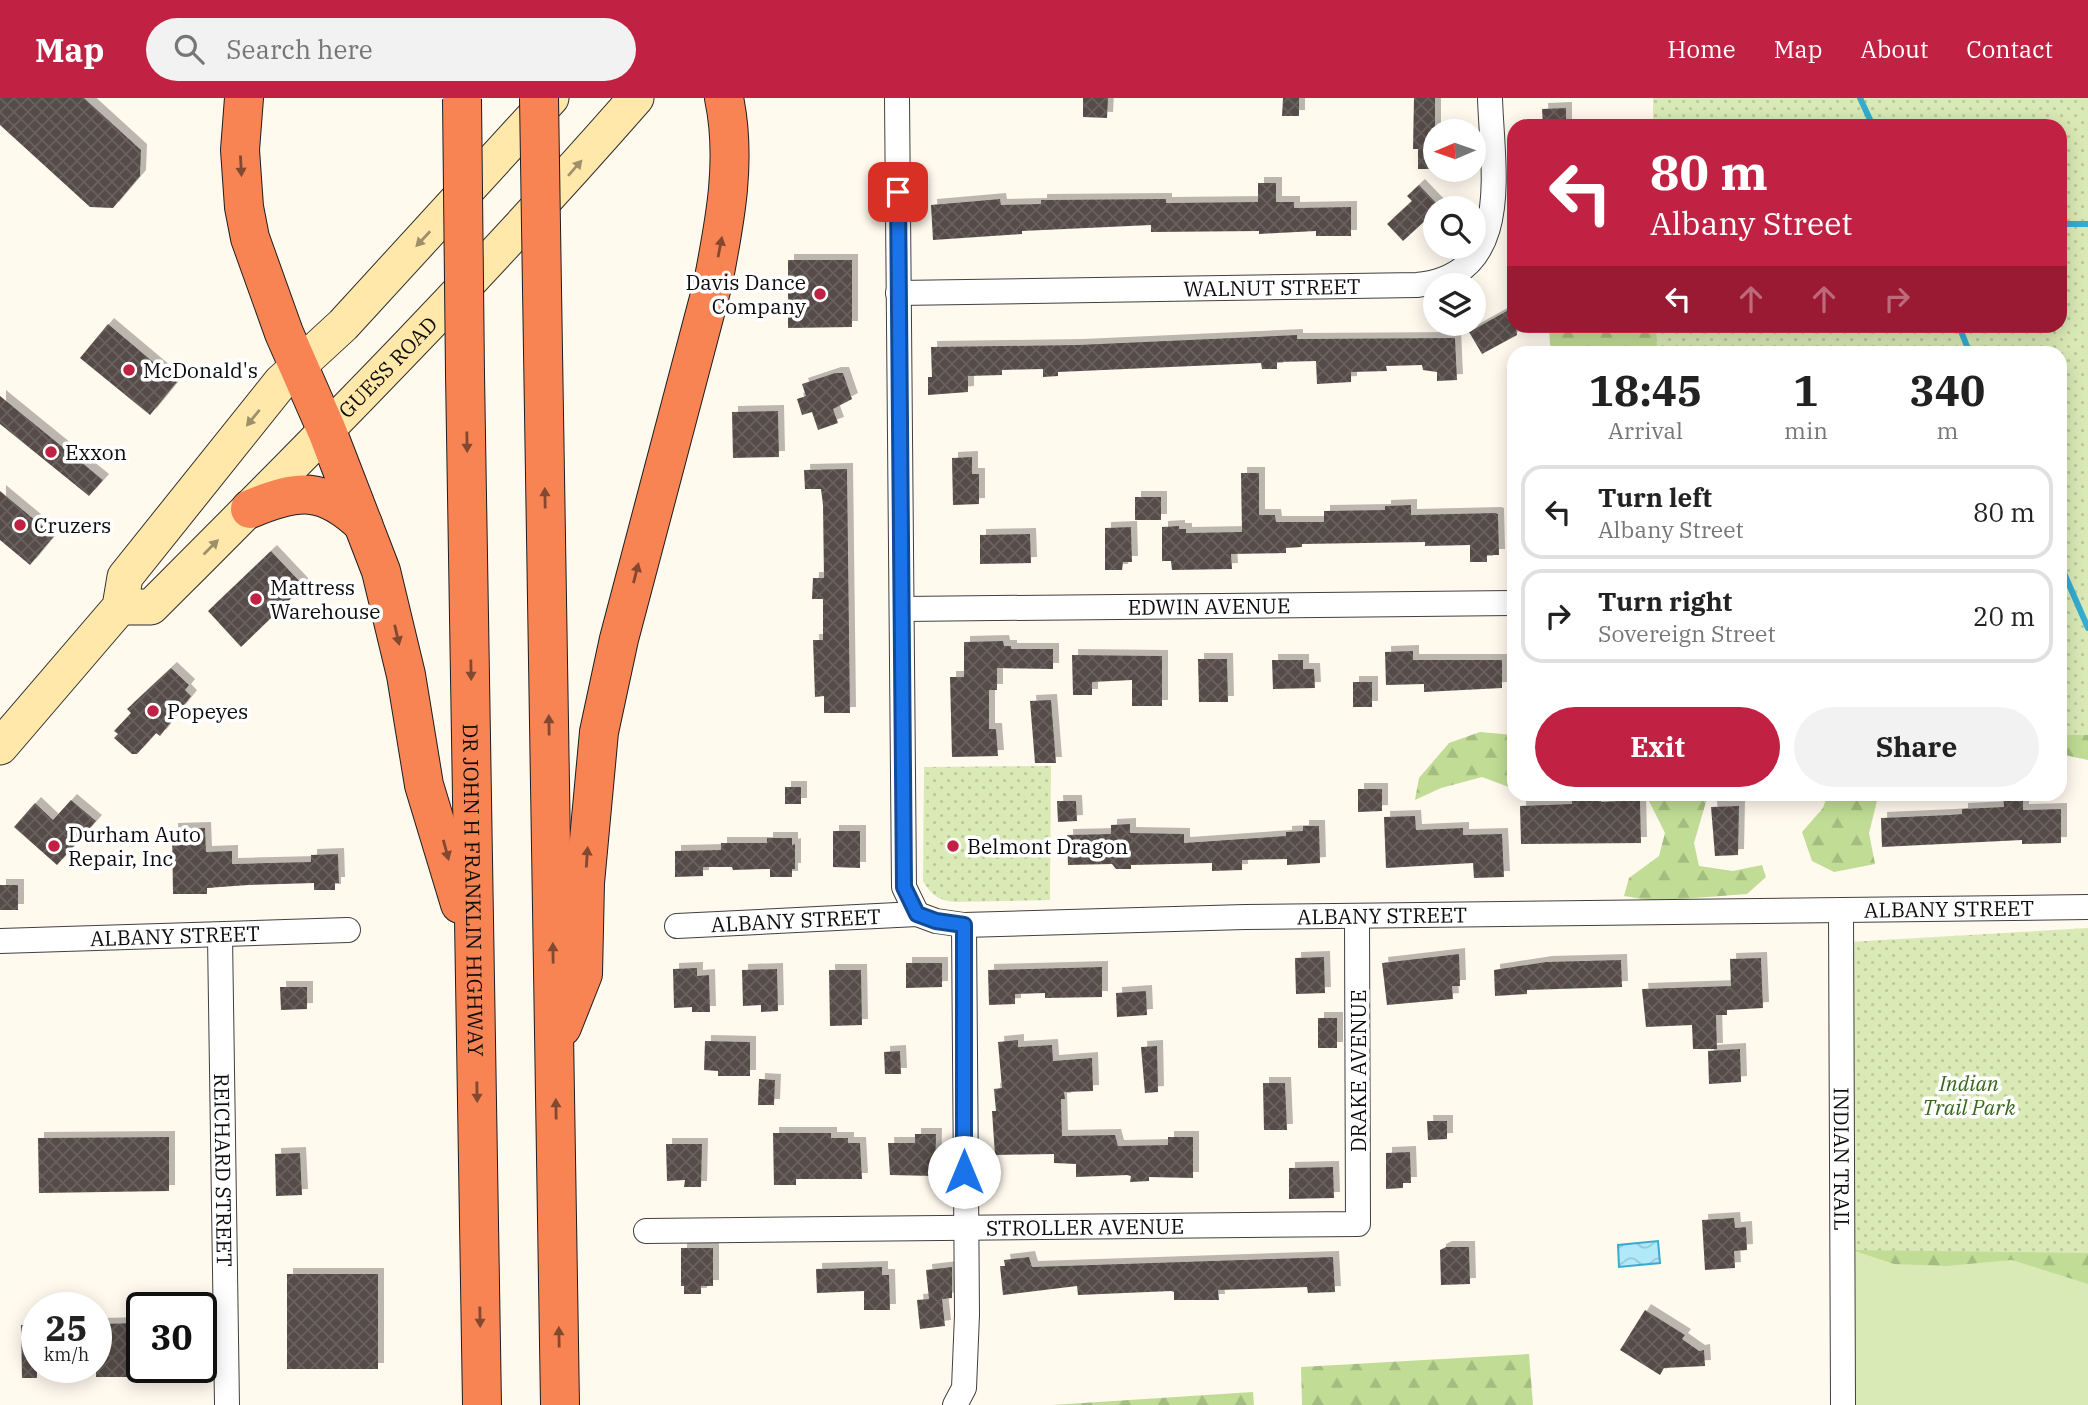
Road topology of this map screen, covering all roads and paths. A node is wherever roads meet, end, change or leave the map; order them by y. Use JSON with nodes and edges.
{"nodes":[{"id":1,"x":244,"y":98,"type":"edge"},
{"id":2,"x":462,"y":98,"type":"edge"},
{"id":3,"x":539,"y":98,"type":"edge"},
{"id":4,"x":551,"y":98,"type":"edge"},
{"id":5,"x":636,"y":98,"type":"edge"},
{"id":6,"x":724,"y":98,"type":"edge"},
{"id":7,"x":897,"y":98,"type":"edge"},
{"id":8,"x":1490,"y":98,"type":"edge"},
{"id":9,"x":898,"y":293,"type":"junction"},
{"id":10,"x":298,"y":367,"type":"junction"},
{"id":11,"x":327,"y":432,"type":"junction"},
{"id":12,"x":250,"y":509,"type":"junction"},
{"id":13,"x":363,"y":524,"type":"junction"},
{"id":14,"x":1507,"y":603,"type":"edge"},
{"id":15,"x":120,"y":607,"type":"junction"},
{"id":16,"x":903,"y":609,"type":"junction"},
{"id":17,"x":0,"y":747,"type":"edge"},
{"id":18,"x":2088,"y":908,"type":"edge"},
{"id":19,"x":1841,"y":912,"type":"junction"},
{"id":20,"x":917,"y":914,"type":"junction"},
{"id":21,"x":1357,"y":918,"type":"junction"},
{"id":22,"x":964,"y":925,"type":"junction"},
{"id":23,"x":677,"y":926,"type":"dead end"},
{"id":24,"x":348,"y":930,"type":"dead end"},
{"id":25,"x":220,"y":936,"type":"junction"},
{"id":26,"x":0,"y":941,"type":"edge"},
{"id":27,"x":476,"y":975,"type":"junction"},
{"id":28,"x":555,"y":1046,"type":"junction"},
{"id":29,"x":1358,"y":1224,"type":"joint"},
{"id":30,"x":964,"y":1227,"type":"junction"},
{"id":31,"x":646,"y":1231,"type":"dead end"},
{"id":32,"x":227,"y":1405,"type":"edge"},
{"id":33,"x":482,"y":1405,"type":"edge"},
{"id":34,"x":560,"y":1405,"type":"edge"},
{"id":35,"x":955,"y":1405,"type":"edge"},
{"id":36,"x":1843,"y":1405,"type":"edge"}],
"edges":[{"from":1,"to":10,"type":"highway","one_way":true},
{"from":2,"to":27,"type":"highway","name":"DR JOHN H FRANKLIN HIGHWAY","one_way":true,"bridge":true},
{"from":28,"to":3,"type":"highway","one_way":true,"bridge":true},
{"from":4,"to":10,"type":"main road","one_way":true},
{"from":11,"to":5,"type":"main road","name":"GUESS ROAD","one_way":true},
{"from":28,"to":6,"type":"highway","one_way":true},
{"from":7,"to":9,"type":"street"},
{"from":8,"to":9,"type":"street","name":"WALNUT STREET"},
{"from":9,"to":16,"type":"street"},
{"from":10,"to":11,"type":"highway"},
{"from":10,"to":15,"type":"main road","one_way":true},
{"from":11,"to":12,"type":"main road","name":"GUESS ROAD"},
{"from":11,"to":13,"type":"highway"},
{"from":12,"to":13,"type":"highway"},
{"from":15,"to":12,"type":"main road","name":"GUESS ROAD","one_way":true},
{"from":13,"to":27,"type":"highway","one_way":true},
{"from":14,"to":16,"type":"street","name":"EDWIN AVENUE"},
{"from":15,"to":17,"type":"main road"},
{"from":16,"to":20,"type":"street"},
{"from":18,"to":19,"type":"street","name":"ALBANY STREET"},
{"from":19,"to":21,"type":"street","name":"ALBANY STREET"},
{"from":19,"to":36,"type":"street","name":"INDIAN TRAIL"},
{"from":20,"to":22,"type":"street","name":"ALBANY STREET"},
{"from":20,"to":23,"type":"street","name":"ALBANY STREET"},
{"from":21,"to":22,"type":"street","name":"ALBANY STREET"},
{"from":21,"to":29,"type":"street","name":"DRAKE AVENUE"},
{"from":22,"to":30,"type":"street"},
{"from":24,"to":25,"type":"street","name":"ALBANY STREET"},
{"from":25,"to":26,"type":"street","name":"ALBANY STREET"},
{"from":25,"to":32,"type":"street","name":"REICHARD STREET"},
{"from":27,"to":33,"type":"highway","name":"DR JOHN H FRANKLIN HIGHWAY","one_way":true},
{"from":34,"to":28,"type":"highway","one_way":true},
{"from":29,"to":30,"type":"street","name":"STROLLER AVENUE"},
{"from":30,"to":31,"type":"street","name":"STROLLER AVENUE"},
{"from":30,"to":35,"type":"street"}]}
